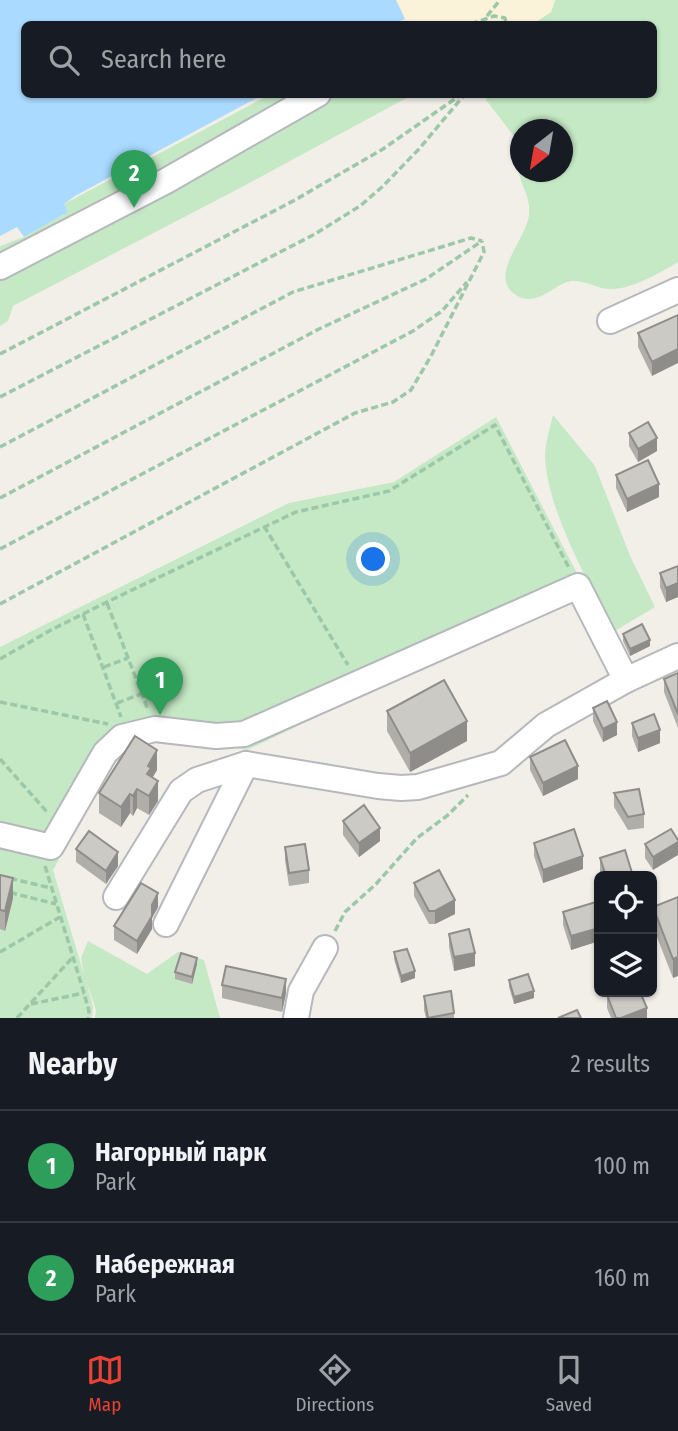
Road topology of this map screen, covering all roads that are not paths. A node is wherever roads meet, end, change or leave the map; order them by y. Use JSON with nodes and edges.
{"nodes":[{"id":1,"x":311,"y":98,"type":"edge"},
{"id":2,"x":0,"y":267,"type":"edge"},
{"id":3,"x":678,"y":290,"type":"edge"},
{"id":4,"x":610,"y":321,"type":"dead end"},
{"id":5,"x":678,"y":656,"type":"edge"},
{"id":6,"x":626,"y":680,"type":"junction"},
{"id":7,"x":246,"y":764,"type":"junction"},
{"id":8,"x":0,"y":835,"type":"edge"},
{"id":9,"x":116,"y":897,"type":"dead end"},
{"id":10,"x":166,"y":924,"type":"dead end"},
{"id":11,"x":325,"y":948,"type":"road end"},
{"id":12,"x":296,"y":1018,"type":"edge"}],
"edges":[{"from":1,"to":2,"type":"street"},
{"from":3,"to":4,"type":"street"},
{"from":5,"to":6,"type":"street"},
{"from":6,"to":7,"type":"street"},
{"from":6,"to":8,"type":"street"},
{"from":7,"to":9,"type":"street"},
{"from":7,"to":10,"type":"street"},
{"from":11,"to":12,"type":"street"}]}
